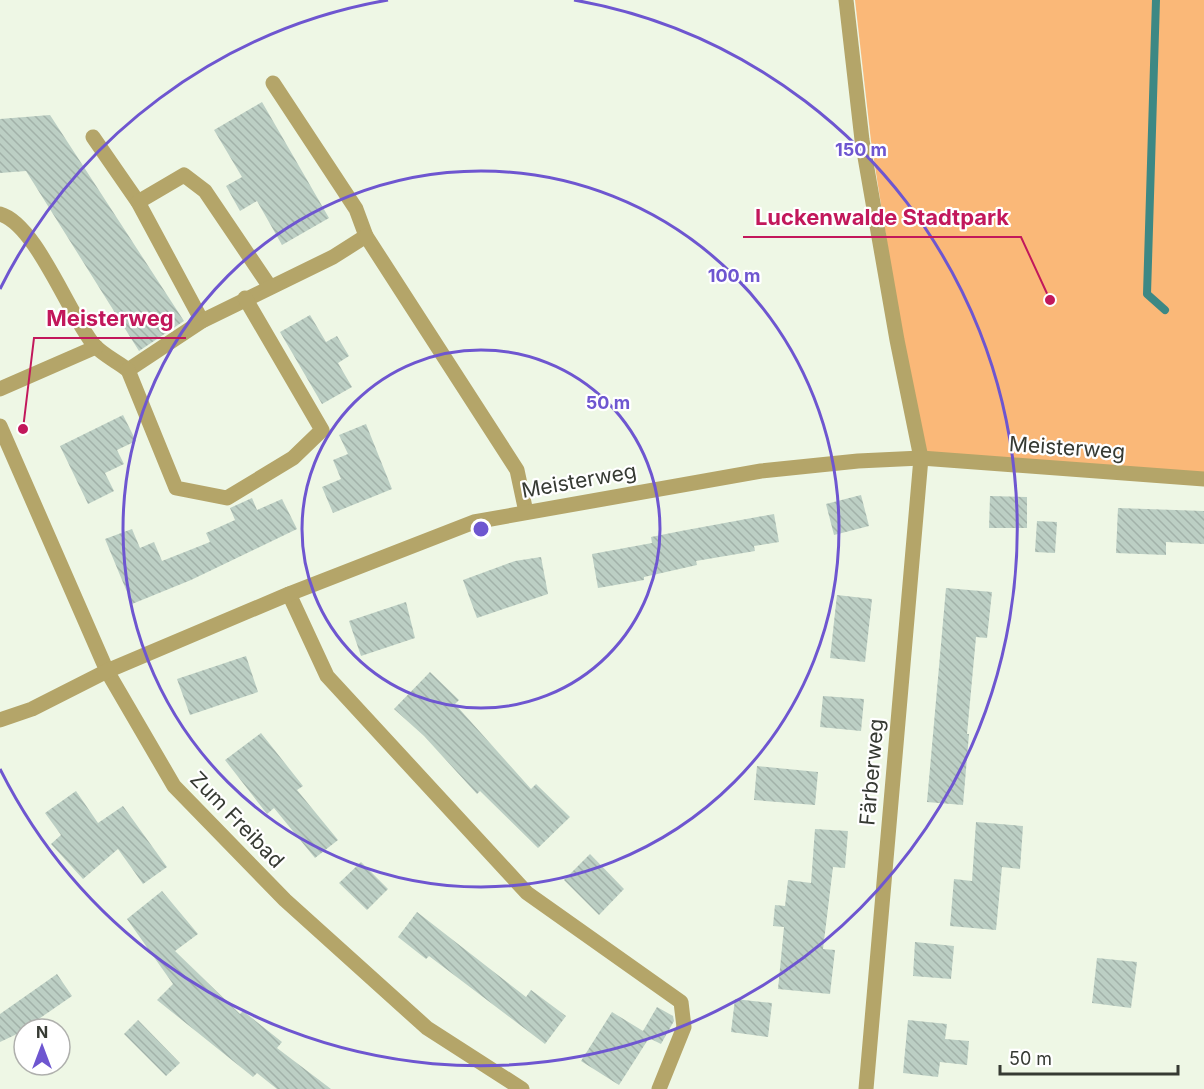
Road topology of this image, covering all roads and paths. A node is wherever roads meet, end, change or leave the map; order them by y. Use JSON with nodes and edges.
{"nodes":[{"id":1,"x":846,"y":0,"type":"edge"},
{"id":2,"x":273,"y":83,"type":"dead end"},
{"id":3,"x":93,"y":136,"type":"dead end"},
{"id":4,"x":138,"y":202,"type":"junction"},
{"id":5,"x":0,"y":214,"type":"edge"},
{"id":6,"x":366,"y":236,"type":"junction"},
{"id":7,"x":270,"y":287,"type":"junction"},
{"id":8,"x":245,"y":298,"type":"junction"},
{"id":9,"x":202,"y":321,"type":"junction"},
{"id":10,"x":96,"y":347,"type":"junction"},
{"id":11,"x":128,"y":370,"type":"junction"},
{"id":12,"x":0,"y":388,"type":"edge"},
{"id":13,"x":0,"y":426,"type":"edge"},
{"id":14,"x":921,"y":458,"type":"junction"},
{"id":15,"x":1204,"y":479,"type":"edge"},
{"id":16,"x":526,"y":512,"type":"junction"},
{"id":17,"x":289,"y":594,"type":"junction"},
{"id":18,"x":107,"y":671,"type":"junction"},
{"id":19,"x":0,"y":720,"type":"edge"},
{"id":20,"x":522,"y":1089,"type":"edge"},
{"id":21,"x":659,"y":1089,"type":"edge"},
{"id":22,"x":866,"y":1089,"type":"edge"}],
"edges":[{"from":1,"to":14,"type":"street","name":"Färberweg"},
{"from":2,"to":6,"type":"street"},
{"from":3,"to":4,"type":"street"},
{"from":4,"to":7,"type":"street"},
{"from":4,"to":9,"type":"street"},
{"from":5,"to":10,"type":"street"},
{"from":6,"to":7,"type":"street"},
{"from":6,"to":16,"type":"street"},
{"from":7,"to":8,"type":"street"},
{"from":8,"to":9,"type":"street"},
{"from":8,"to":11,"type":"street"},
{"from":9,"to":11,"type":"street"},
{"from":10,"to":11,"type":"street"},
{"from":10,"to":12,"type":"street"},
{"from":13,"to":18,"type":"street","name":"Zum Freibad"},
{"from":14,"to":15,"type":"street","name":"Meisterweg"},
{"from":14,"to":16,"type":"street","name":"Meisterweg"},
{"from":14,"to":22,"type":"street","name":"Färberweg"},
{"from":16,"to":17,"type":"street","name":"Meisterweg"},
{"from":17,"to":18,"type":"street","name":"Meisterweg"},
{"from":17,"to":21,"type":"street"},
{"from":18,"to":19,"type":"street","name":"Meisterweg"},
{"from":18,"to":20,"type":"street","name":"Zum Freibad"}]}
